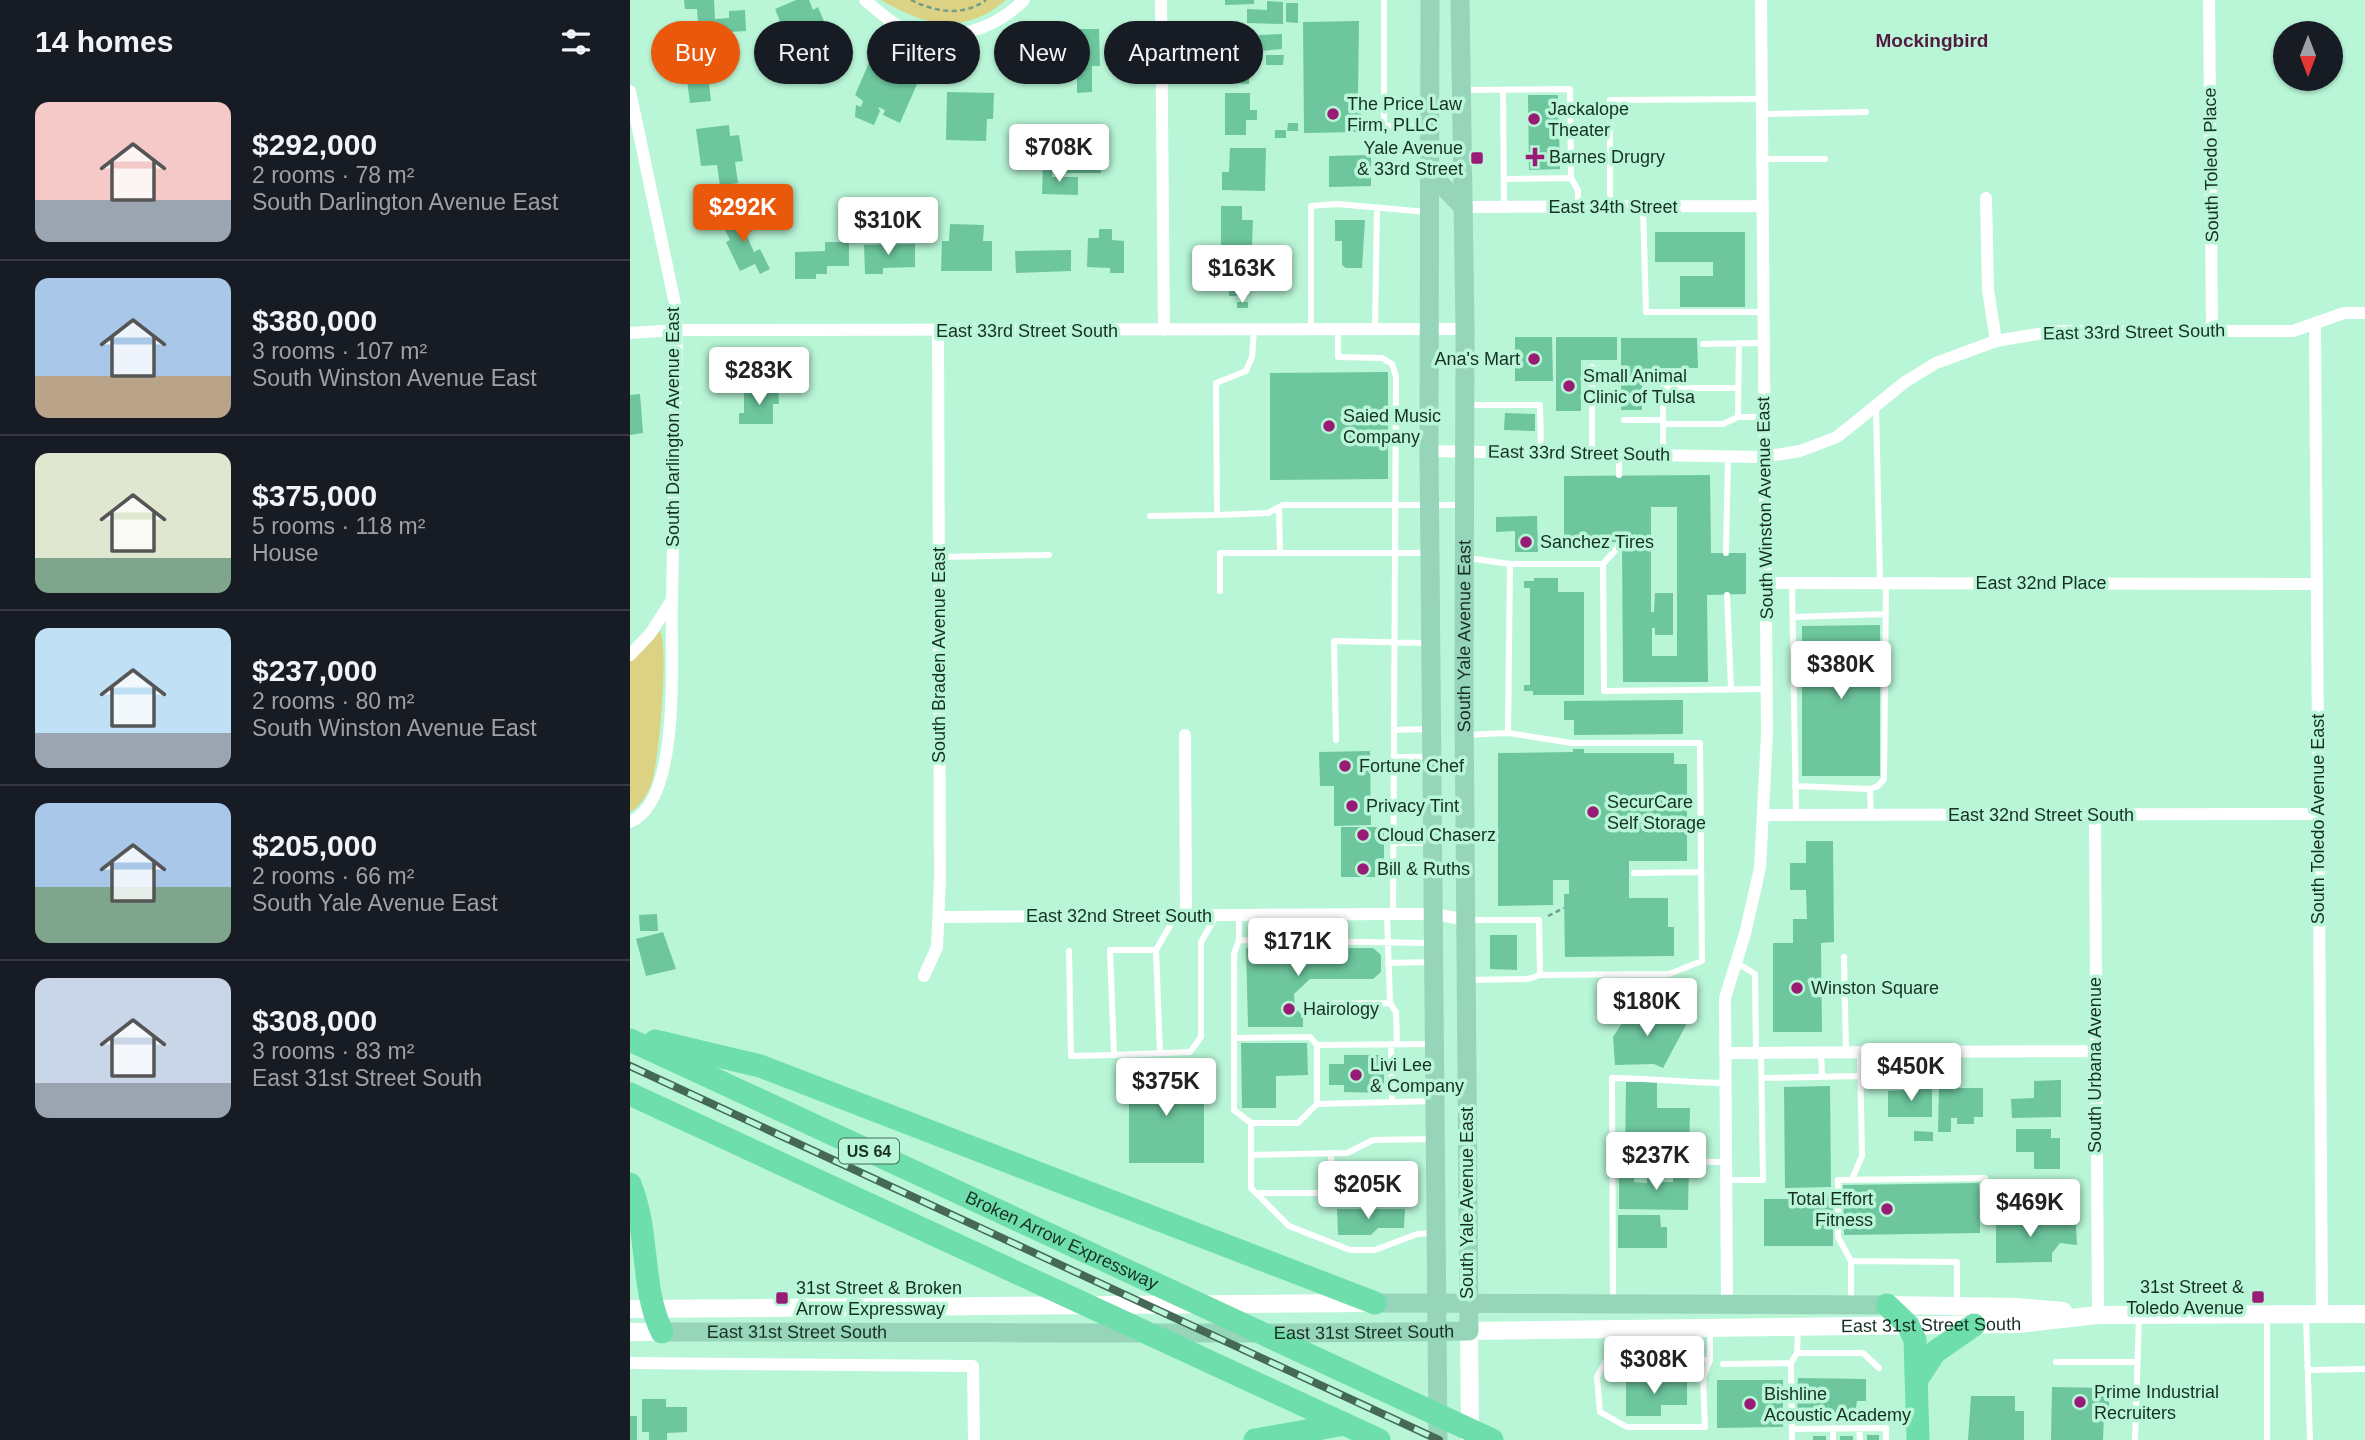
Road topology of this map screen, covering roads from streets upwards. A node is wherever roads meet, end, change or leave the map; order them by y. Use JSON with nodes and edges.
{"nodes":[{"id":1,"x":865,"y":0,"type":"edge"},
{"id":2,"x":1024,"y":0,"type":"edge"},
{"id":3,"x":1430,"y":0,"type":"edge"},
{"id":4,"x":1460,"y":0,"type":"edge"},
{"id":5,"x":1761,"y":0,"type":"edge"},
{"id":6,"x":2209,"y":0,"type":"edge"},
{"id":7,"x":1158,"y":3,"type":"edge"},
{"id":8,"x":630,"y":91,"type":"edge"},
{"id":9,"x":1429,"y":172,"type":"junction"},
{"id":10,"x":1986,"y":198,"type":"dead end"},
{"id":11,"x":1762,"y":206,"type":"junction"},
{"id":12,"x":1463,"y":207,"type":"junction"},
{"id":13,"x":2365,"y":313,"type":"edge"},
{"id":14,"x":2315,"y":325,"type":"junction"},
{"id":15,"x":1428,"y":329,"type":"junction"},
{"id":16,"x":1465,"y":329,"type":"junction"},
{"id":17,"x":677,"y":330,"type":"junction"},
{"id":18,"x":1164,"y":330,"type":"junction"},
{"id":19,"x":2212,"y":330,"type":"junction"},
{"id":20,"x":938,"y":332,"type":"junction"},
{"id":21,"x":630,"y":333,"type":"edge"},
{"id":22,"x":1996,"y":341,"type":"junction"},
{"id":23,"x":1429,"y":451,"type":"junction"},
{"id":24,"x":1466,"y":451,"type":"junction"},
{"id":25,"x":1763,"y":457,"type":"junction"},
{"id":26,"x":1766,"y":583,"type":"junction"},
{"id":27,"x":2316,"y":584,"type":"junction"},
{"id":28,"x":672,"y":600,"type":"junction"},
{"id":29,"x":630,"y":655,"type":"edge"},
{"id":30,"x":1185,"y":735,"type":"dead end"},
{"id":31,"x":2095,"y":814,"type":"junction"},
{"id":32,"x":2318,"y":814,"type":"junction"},
{"id":33,"x":1764,"y":815,"type":"junction"},
{"id":34,"x":630,"y":822,"type":"edge"},
{"id":35,"x":1436,"y":914,"type":"junction"},
{"id":36,"x":1181,"y":915,"type":"junction"},
{"id":37,"x":939,"y":917,"type":"junction"},
{"id":38,"x":1466,"y":920,"type":"junction"},
{"id":39,"x":925,"y":976,"type":"dead end"},
{"id":40,"x":630,"y":1035,"type":"edge"},
{"id":41,"x":630,"y":1040,"type":"edge"},
{"id":42,"x":2094,"y":1051,"type":"junction"},
{"id":43,"x":1725,"y":1053,"type":"junction"},
{"id":44,"x":630,"y":1094,"type":"edge"},
{"id":45,"x":630,"y":1184,"type":"edge"},
{"id":46,"x":1467,"y":1302,"type":"junction"},
{"id":47,"x":1375,"y":1303,"type":"junction"},
{"id":48,"x":1437,"y":1303,"type":"junction"},
{"id":49,"x":1727,"y":1304,"type":"junction"},
{"id":50,"x":1887,"y":1305,"type":"junction"},
{"id":51,"x":640,"y":1309,"type":"edge"},
{"id":52,"x":2314,"y":1313,"type":"junction"},
{"id":53,"x":2365,"y":1314,"type":"edge"},
{"id":54,"x":2098,"y":1315,"type":"junction"},
{"id":55,"x":1908,"y":1325,"type":"junction"},
{"id":56,"x":1974,"y":1325,"type":"junction"},
{"id":57,"x":1469,"y":1331,"type":"junction"},
{"id":58,"x":630,"y":1332,"type":"edge"},
{"id":59,"x":662,"y":1332,"type":"junction"},
{"id":60,"x":1437,"y":1332,"type":"junction"},
{"id":61,"x":630,"y":1363,"type":"edge"},
{"id":62,"x":1918,"y":1378,"type":"junction"},
{"id":63,"x":1345,"y":1424,"type":"junction"},
{"id":64,"x":974,"y":1440,"type":"edge"},
{"id":65,"x":1255,"y":1440,"type":"edge"},
{"id":66,"x":1379,"y":1440,"type":"edge"},
{"id":67,"x":1438,"y":1440,"type":"edge"},
{"id":68,"x":1470,"y":1440,"type":"edge"},
{"id":69,"x":1492,"y":1440,"type":"edge"},
{"id":70,"x":1918,"y":1440,"type":"edge"}],
"edges":[{"from":1,"to":2,"type":"street"},
{"from":3,"to":9,"type":"main road","name":"South Yale Avenue East"},
{"from":4,"to":12,"type":"main road","name":"South Yale Avenue East"},
{"from":5,"to":11,"type":"street","name":"South Winston Avenue East"},
{"from":6,"to":19,"type":"street","name":"South Toledo Place"},
{"from":7,"to":18,"type":"street"},
{"from":8,"to":17,"type":"street","name":"South Darlington Avenue East"},
{"from":9,"to":12,"type":"main road"},
{"from":9,"to":15,"type":"main road","name":"South Yale Avenue East"},
{"from":10,"to":22,"type":"street"},
{"from":11,"to":12,"type":"street","name":"East 34th Street"},
{"from":11,"to":25,"type":"street","name":"South Winston Avenue East"},
{"from":12,"to":16,"type":"main road","name":"South Yale Avenue East"},
{"from":13,"to":14,"type":"street","name":"East 33rd Street South"},
{"from":14,"to":19,"type":"street","name":"East 33rd Street South"},
{"from":14,"to":27,"type":"street","name":"South Toledo Avenue East"},
{"from":15,"to":16,"type":"street","name":"East 33rd Street South"},
{"from":15,"to":18,"type":"street","name":"East 33rd Street South"},
{"from":15,"to":23,"type":"main road","name":"South Yale Avenue East"},
{"from":16,"to":24,"type":"main road","name":"South Yale Avenue East"},
{"from":17,"to":20,"type":"street","name":"East 33rd Street South"},
{"from":17,"to":21,"type":"street","name":"East 33rd Street South"},
{"from":17,"to":28,"type":"street","name":"South Darlington Avenue East"},
{"from":18,"to":20,"type":"street","name":"East 33rd Street South"},
{"from":19,"to":22,"type":"street","name":"East 33rd Street South"},
{"from":20,"to":37,"type":"street","name":"South Braden Avenue East"},
{"from":22,"to":25,"type":"street","name":"East 33rd Street South"},
{"from":23,"to":24,"type":"street","name":"East 33rd Street South"},
{"from":23,"to":35,"type":"main road","name":"South Yale Avenue East"},
{"from":24,"to":25,"type":"street","name":"East 33rd Street South"},
{"from":24,"to":38,"type":"main road","name":"South Yale Avenue East"},
{"from":25,"to":26,"type":"street","name":"South Winston Avenue East"},
{"from":26,"to":27,"type":"street","name":"East 32nd Place"},
{"from":26,"to":33,"type":"street","name":"South Winston Avenue East"},
{"from":27,"to":32,"type":"street","name":"South Toledo Avenue East"},
{"from":28,"to":29,"type":"street"},
{"from":28,"to":34,"type":"street","name":"South Darlington Avenue East"},
{"from":30,"to":36,"type":"street"},
{"from":31,"to":32,"type":"street","name":"East 32nd Street South"},
{"from":31,"to":33,"type":"street","name":"East 32nd Street South"},
{"from":31,"to":42,"type":"street","name":"South Urbana Avenue"},
{"from":32,"to":52,"type":"street","name":"South Toledo Avenue East"},
{"from":33,"to":43,"type":"street","name":"South Winston Avenue East"},
{"from":35,"to":36,"type":"street","name":"East 32nd Street South"},
{"from":35,"to":38,"type":"street","name":"East 32nd Street South"},
{"from":35,"to":48,"type":"main road","name":"South Yale Avenue East"},
{"from":36,"to":37,"type":"street","name":"East 32nd Street South"},
{"from":37,"to":39,"type":"street","name":"South Braden Avenue East"},
{"from":38,"to":46,"type":"main road","name":"South Yale Avenue East"},
{"from":40,"to":47,"type":"highway"},
{"from":41,"to":69,"type":"highway","name":"Broken Arrow Expressway","number":"US 64"},
{"from":42,"to":43,"type":"street"},
{"from":42,"to":54,"type":"street","name":"South Urbana Avenue"},
{"from":43,"to":49,"type":"street","name":"South Winston Avenue East"},
{"from":44,"to":63,"type":"highway","number":"US 64"},
{"from":45,"to":51,"type":"highway"},
{"from":46,"to":48,"type":"main road","name":"East 31st Street South"},
{"from":46,"to":49,"type":"main road","name":"East 31st Street South"},
{"from":46,"to":57,"type":"main road","name":"South Yale Avenue East"},
{"from":47,"to":48,"type":"main road","name":"East 31st Street South"},
{"from":47,"to":51,"type":"main road","name":"East 31st Street South"},
{"from":48,"to":60,"type":"main road","name":"South Yale Avenue East"},
{"from":49,"to":50,"type":"main road","name":"East 31st Street South"},
{"from":50,"to":54,"type":"main road","name":"East 31st Street South"},
{"from":50,"to":55,"type":"highway"},
{"from":51,"to":59,"type":"highway"},
{"from":52,"to":53,"type":"main road","name":"East 31st Street South"},
{"from":52,"to":54,"type":"main road","name":"East 31st Street South"},
{"from":54,"to":56,"type":"main road","name":"East 31st Street South"},
{"from":55,"to":56,"type":"main road","name":"East 31st Street South"},
{"from":55,"to":57,"type":"main road","name":"East 31st Street South"},
{"from":55,"to":62,"type":"highway"},
{"from":56,"to":62,"type":"highway"},
{"from":57,"to":60,"type":"main road","name":"East 31st Street South"},
{"from":57,"to":68,"type":"main road","name":"South Yale Avenue East"},
{"from":58,"to":59,"type":"main road","name":"East 31st Street South"},
{"from":59,"to":60,"type":"main road","name":"East 31st Street South"},
{"from":60,"to":67,"type":"main road","name":"South Yale Avenue East"},
{"from":61,"to":64,"type":"street","name":"East 31st Street South"},
{"from":62,"to":70,"type":"highway"},
{"from":63,"to":65,"type":"highway"},
{"from":63,"to":66,"type":"highway","number":"US 64"}]}
